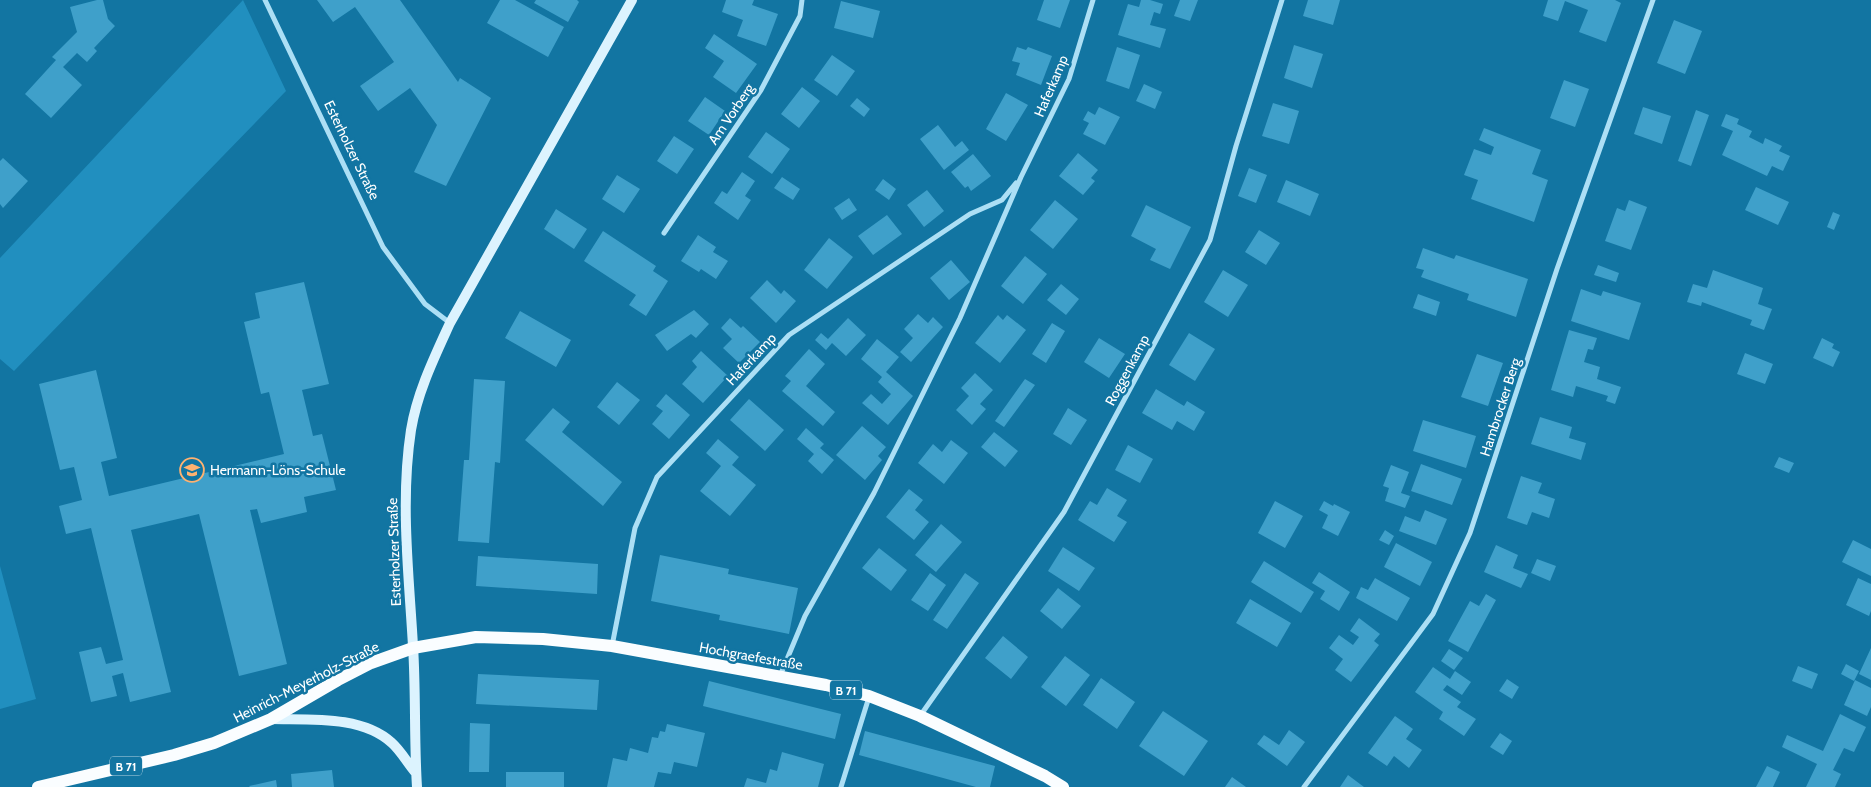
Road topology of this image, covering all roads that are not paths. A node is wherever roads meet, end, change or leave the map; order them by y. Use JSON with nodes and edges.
{"nodes":[{"id":1,"x":264,"y":0,"type":"edge"},
{"id":2,"x":632,"y":0,"type":"edge"},
{"id":3,"x":802,"y":0,"type":"edge"},
{"id":4,"x":1093,"y":0,"type":"edge"},
{"id":5,"x":1282,"y":0,"type":"edge"},
{"id":6,"x":1653,"y":0,"type":"edge"},
{"id":7,"x":1021,"y":177,"type":"junction"},
{"id":8,"x":664,"y":233,"type":"dead end"},
{"id":9,"x":450,"y":324,"type":"junction"},
{"id":10,"x":612,"y":646,"type":"junction"},
{"id":11,"x":413,"y":648,"type":"junction"},
{"id":12,"x":779,"y":676,"type":"junction"},
{"id":13,"x":869,"y":696,"type":"junction"},
{"id":14,"x":920,"y":716,"type":"junction"},
{"id":15,"x":271,"y":719,"type":"junction"},
{"id":16,"x":416,"y":774,"type":"junction"},
{"id":17,"x":38,"y":787,"type":"edge"},
{"id":18,"x":417,"y":787,"type":"edge"},
{"id":19,"x":841,"y":787,"type":"edge"},
{"id":20,"x":1063,"y":787,"type":"edge"},
{"id":21,"x":1304,"y":787,"type":"edge"}],
"edges":[{"from":1,"to":9,"type":"street","name":"Esterholzer Straße"},
{"from":2,"to":9,"type":"main road","name":"Esterholzer Straße"},
{"from":3,"to":8,"type":"street","name":"Am Vorberg"},
{"from":4,"to":7,"type":"street","name":"Haferkamp"},
{"from":5,"to":14,"type":"street","name":"Roggenkamp"},
{"from":6,"to":21,"type":"street","name":"Hambrocker Berg"},
{"from":7,"to":10,"type":"street","name":"Haferkamp"},
{"from":7,"to":12,"type":"street","name":"Haferkamp"},
{"from":9,"to":11,"type":"main road","name":"Esterholzer Straße"},
{"from":10,"to":11,"type":"main road","name":"Hochgraefestraße","number":"B 71"},
{"from":10,"to":12,"type":"main road","name":"Hochgraefestraße","number":"B 71"},
{"from":11,"to":15,"type":"main road","name":"Heinrich-Meyerholz-Straße","number":"B 71"},
{"from":11,"to":16,"type":"main road","name":"Esterholzer Straße"},
{"from":12,"to":13,"type":"main road","name":"Hochgraefestraße","number":"B 71"},
{"from":13,"to":14,"type":"main road","name":"Hochgraefestraße","number":"B 71"},
{"from":13,"to":19,"type":"street"},
{"from":14,"to":20,"type":"main road","name":"Hochgraefestraße","number":"B 71"},
{"from":15,"to":16,"type":"main road","number":"B 71"},
{"from":15,"to":17,"type":"main road","name":"Heinrich-Meyerholz-Straße","number":"B 71"},
{"from":16,"to":18,"type":"main road","name":"Esterholzer Straße"}]}
